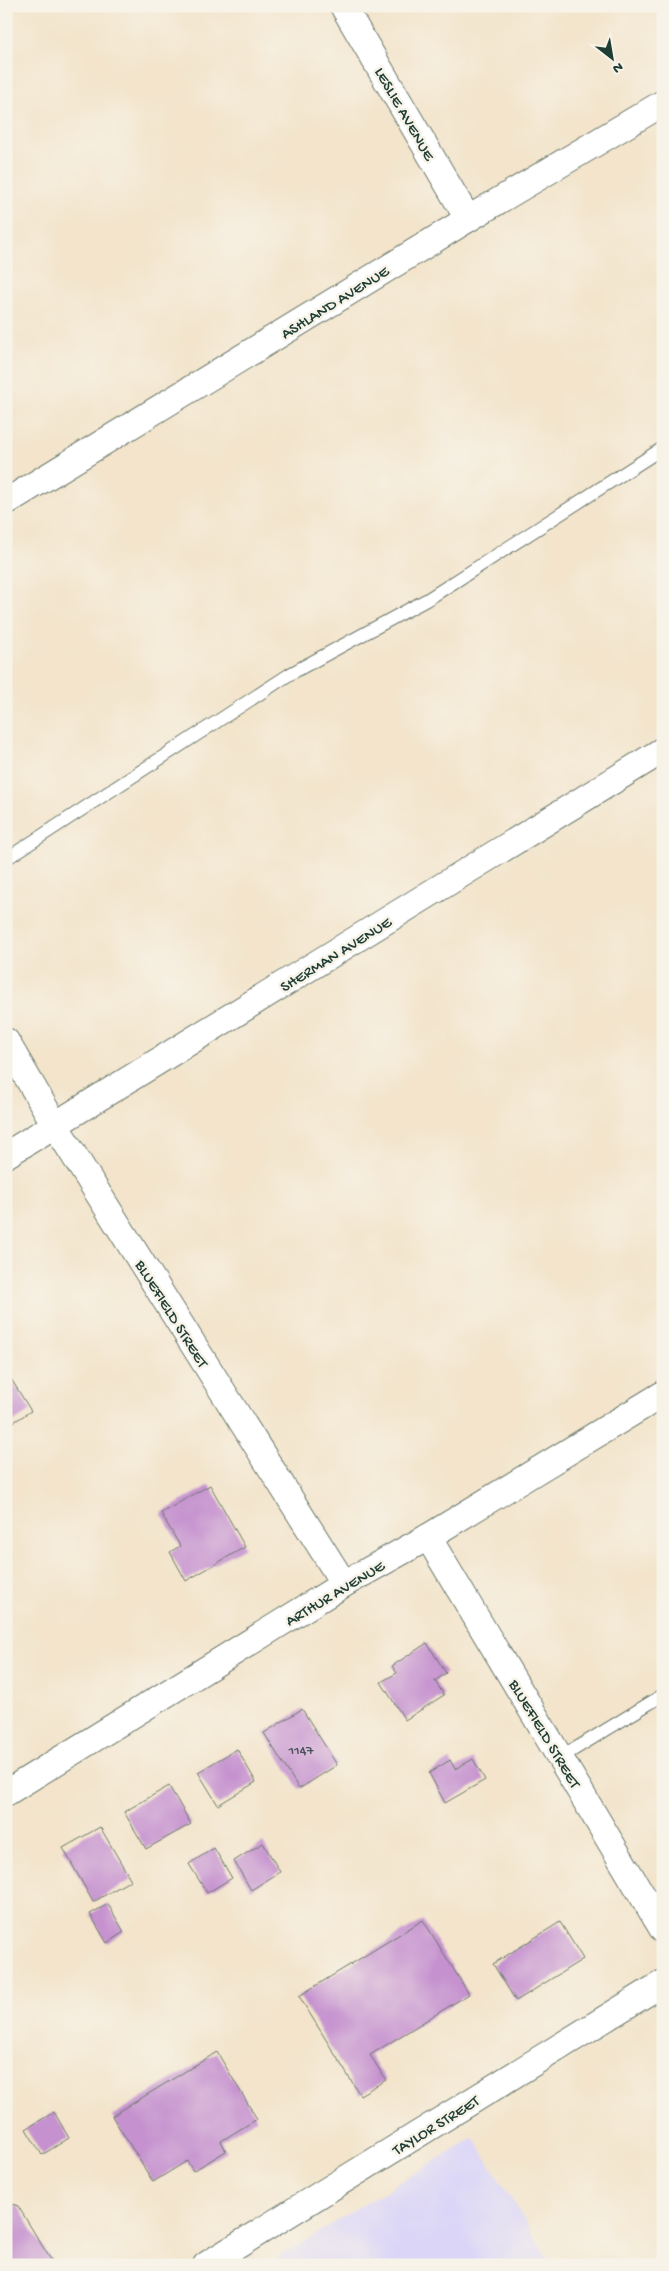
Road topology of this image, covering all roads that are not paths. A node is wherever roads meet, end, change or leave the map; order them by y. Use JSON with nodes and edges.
{"nodes":[{"id":1,"x":343,"y":6,"type":"edge"},
{"id":2,"x":663,"y":103,"type":"edge"},
{"id":3,"x":468,"y":219,"type":"junction"},
{"id":4,"x":663,"y":448,"type":"edge"},
{"id":5,"x":6,"y":502,"type":"edge"},
{"id":6,"x":663,"y":750,"type":"edge"},
{"id":7,"x":6,"y":859,"type":"edge"},
{"id":8,"x":6,"y":1041,"type":"edge"},
{"id":9,"x":55,"y":1125,"type":"junction"},
{"id":10,"x":6,"y":1155,"type":"edge"},
{"id":11,"x":663,"y":1394,"type":"edge"},
{"id":12,"x":428,"y":1537,"type":"junction"},
{"id":13,"x":344,"y":1584,"type":"junction"},
{"id":14,"x":663,"y":1695,"type":"edge"},
{"id":15,"x":560,"y":1758,"type":"junction"},
{"id":16,"x":6,"y":1793,"type":"edge"},
{"id":17,"x":663,"y":1930,"type":"edge"},
{"id":18,"x":663,"y":1983,"type":"edge"},
{"id":19,"x":206,"y":2265,"type":"edge"}],
"edges":[{"from":1,"to":3,"type":"street","name":"LESLIE AVENUE"},
{"from":2,"to":3,"type":"street","name":"ASHLAND AVENUE"},
{"from":3,"to":5,"type":"street","name":"ASHLAND AVENUE"},
{"from":4,"to":7,"type":"lane"},
{"from":6,"to":9,"type":"street","name":"SHERMAN AVENUE"},
{"from":8,"to":9,"type":"street","name":"BLUEFIELD STREET"},
{"from":9,"to":10,"type":"street","name":"SHERMAN AVENUE"},
{"from":9,"to":13,"type":"street","name":"BLUEFIELD STREET"},
{"from":11,"to":12,"type":"street","name":"ARTHUR AVENUE"},
{"from":12,"to":13,"type":"street","name":"ARTHUR AVENUE"},
{"from":12,"to":15,"type":"street","name":"BLUEFIELD STREET"},
{"from":13,"to":16,"type":"street","name":"ARTHUR AVENUE"},
{"from":14,"to":15,"type":"lane"},
{"from":15,"to":17,"type":"street","name":"BLUEFIELD STREET"},
{"from":18,"to":19,"type":"street","name":"TAYLOR STREET"}]}
